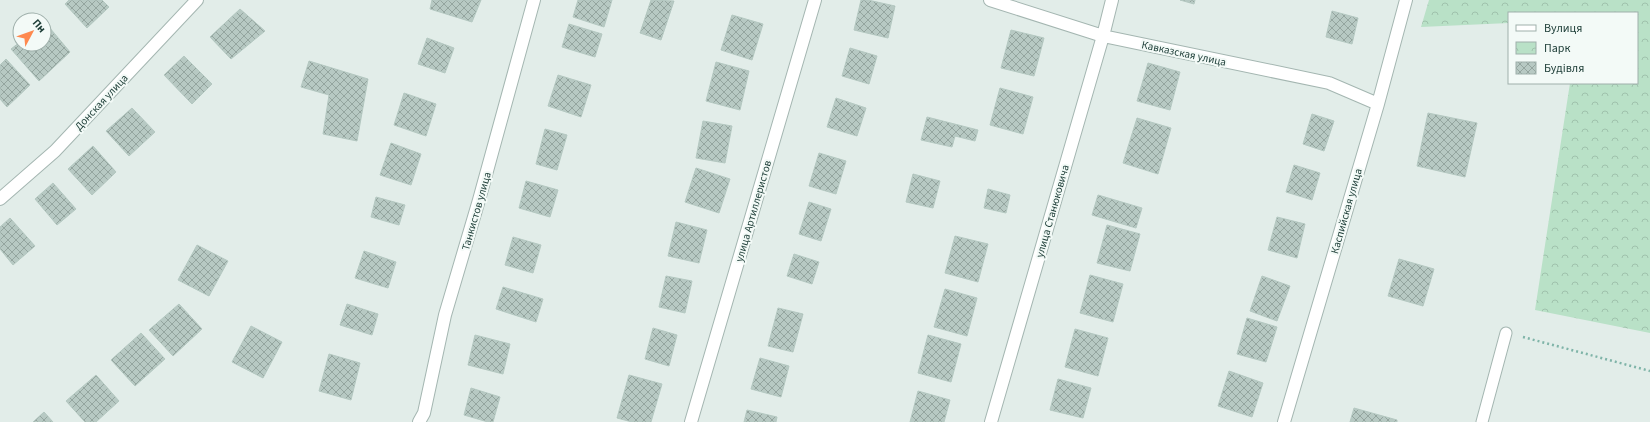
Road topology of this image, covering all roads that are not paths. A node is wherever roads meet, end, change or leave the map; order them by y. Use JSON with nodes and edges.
{"nodes":[{"id":1,"x":197,"y":0,"type":"edge"},
{"id":2,"x":534,"y":0,"type":"edge"},
{"id":3,"x":815,"y":0,"type":"edge"},
{"id":4,"x":990,"y":0,"type":"edge"},
{"id":5,"x":1112,"y":0,"type":"edge"},
{"id":6,"x":1406,"y":0,"type":"edge"},
{"id":7,"x":1103,"y":36,"type":"junction"},
{"id":8,"x":1378,"y":104,"type":"junction"},
{"id":9,"x":0,"y":199,"type":"edge"},
{"id":10,"x":1506,"y":333,"type":"road end"},
{"id":11,"x":419,"y":422,"type":"edge"},
{"id":12,"x":691,"y":422,"type":"edge"},
{"id":13,"x":991,"y":422,"type":"edge"},
{"id":14,"x":1284,"y":422,"type":"edge"},
{"id":15,"x":1482,"y":422,"type":"edge"}],
"edges":[{"from":1,"to":9,"type":"street","name":"Донская улица"},
{"from":2,"to":11,"type":"street","name":"Танкистов улица"},
{"from":3,"to":12,"type":"street","name":"улица Артиллеристов"},
{"from":4,"to":7,"type":"street","name":"Кавказская улица"},
{"from":5,"to":7,"type":"street","name":"улица Станюковича"},
{"from":6,"to":8,"type":"street","name":"Каспийская улица"},
{"from":7,"to":8,"type":"street","name":"Кавказская улица"},
{"from":7,"to":13,"type":"street","name":"улица Станюковича"},
{"from":8,"to":14,"type":"street","name":"Каспийская улица"},
{"from":10,"to":15,"type":"lane"}]}
